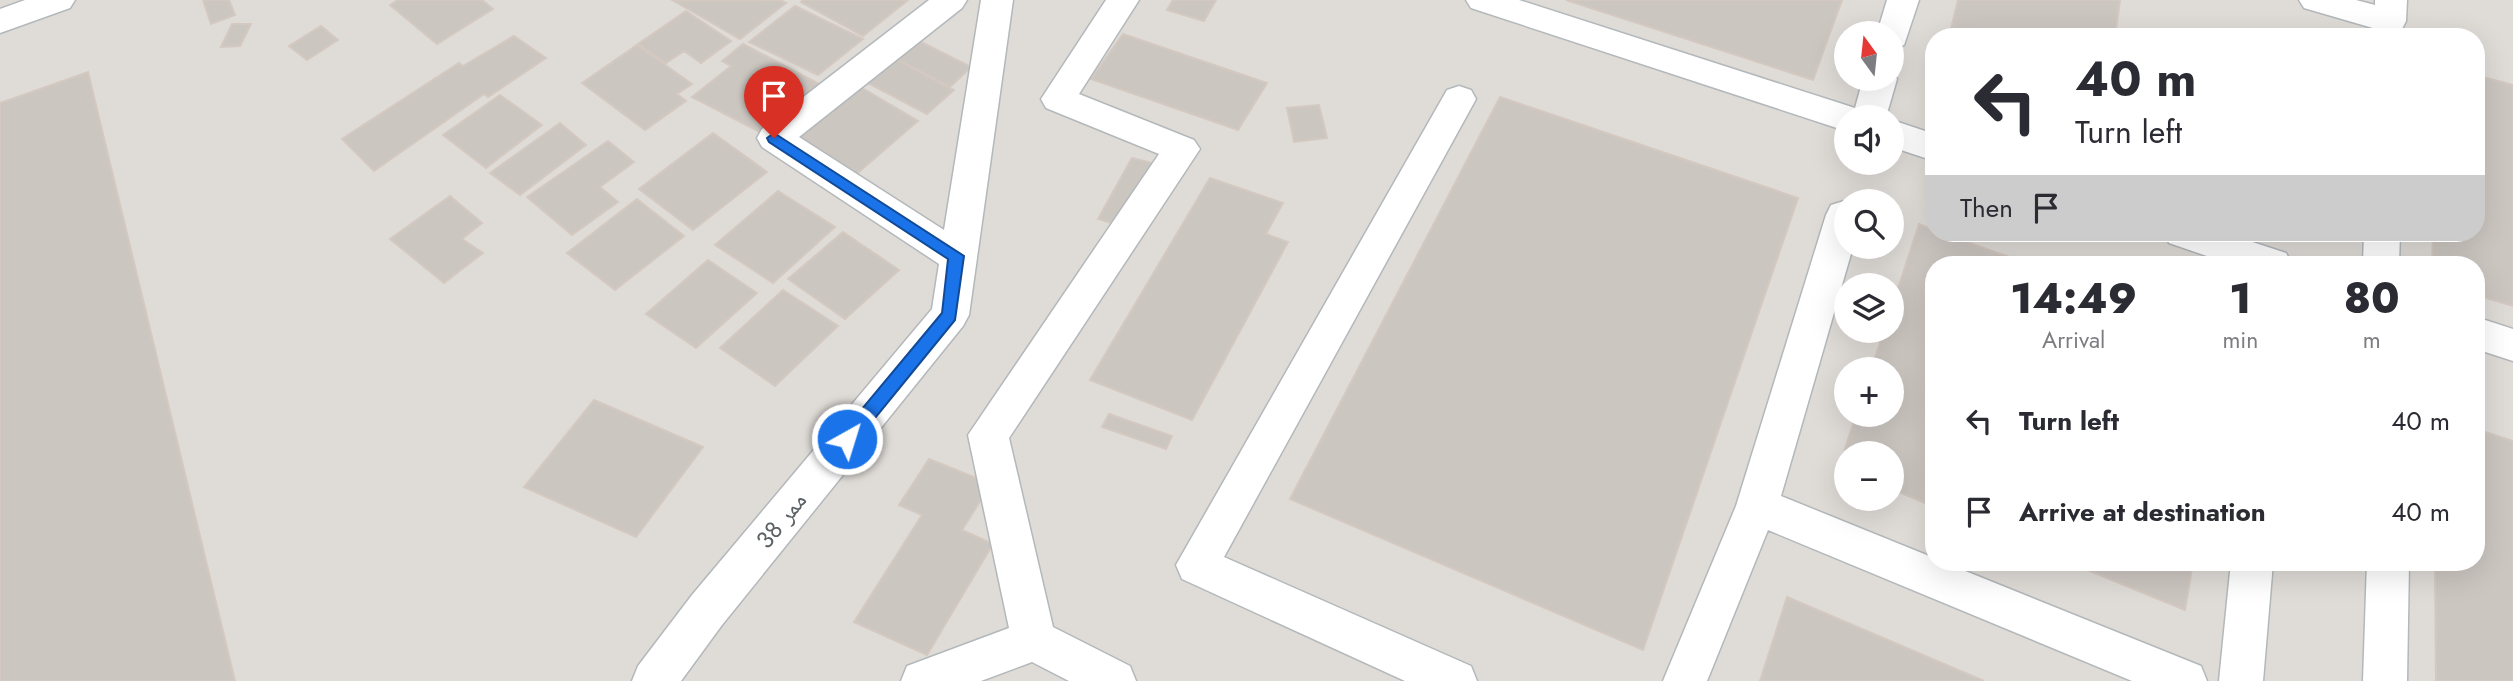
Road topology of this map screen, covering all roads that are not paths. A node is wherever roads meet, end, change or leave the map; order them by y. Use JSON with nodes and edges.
{"nodes":[{"id":1,"x":59,"y":0,"type":"edge"},
{"id":2,"x":951,"y":0,"type":"edge"},
{"id":3,"x":997,"y":0,"type":"edge"},
{"id":4,"x":1123,"y":0,"type":"edge"},
{"id":5,"x":1482,"y":0,"type":"edge"},
{"id":6,"x":1903,"y":0,"type":"edge"},
{"id":7,"x":2315,"y":0,"type":"edge"},
{"id":8,"x":2391,"y":19,"type":"edge"},
{"id":9,"x":0,"y":20,"type":"edge"},
{"id":10,"x":1897,"y":21,"type":"edge"},
{"id":11,"x":1459,"y":99,"type":"dead end"},
{"id":12,"x":1834,"y":114,"type":"edge"},
{"id":13,"x":1904,"y":137,"type":"edge"},
{"id":14,"x":1925,"y":145,"type":"edge"},
{"id":15,"x":2208,"y":242,"type":"edge"},
{"id":16,"x":1834,"y":248,"type":"edge"},
{"id":17,"x":956,"y":256,"type":"junction"},
{"id":18,"x":2250,"y":256,"type":"edge"},
{"id":19,"x":2485,"y":336,"type":"edge"},
{"id":20,"x":2513,"y":345,"type":"edge"},
{"id":21,"x":1757,"y":506,"type":"junction"},
{"id":22,"x":2251,"y":571,"type":"edge"},
{"id":23,"x":2388,"y":571,"type":"edge"},
{"id":24,"x":1034,"y":640,"type":"junction"},
{"id":25,"x":993,"y":669,"type":"edge"},
{"id":26,"x":654,"y":681,"type":"edge"},
{"id":27,"x":923,"y":681,"type":"edge"},
{"id":28,"x":1114,"y":681,"type":"edge"},
{"id":29,"x":1455,"y":681,"type":"edge"},
{"id":30,"x":1685,"y":681,"type":"edge"},
{"id":31,"x":2185,"y":681,"type":"edge"},
{"id":32,"x":2241,"y":681,"type":"edge"},
{"id":33,"x":2385,"y":681,"type":"edge"}],
"edges":[{"from":1,"to":9,"type":"street"},
{"from":2,"to":17,"type":"street"},
{"from":3,"to":17,"type":"street","name":"ممر 38"},
{"from":4,"to":24,"type":"street"},
{"from":5,"to":12,"type":"street"},
{"from":6,"to":10,"type":"street"},
{"from":7,"to":8,"type":"street"},
{"from":11,"to":29,"type":"street"},
{"from":13,"to":14,"type":"street"},
{"from":15,"to":18,"type":"street"},
{"from":16,"to":21,"type":"street"},
{"from":17,"to":26,"type":"street","name":"ممر 38"},
{"from":19,"to":20,"type":"street"},
{"from":21,"to":30,"type":"street"},
{"from":21,"to":31,"type":"street"},
{"from":22,"to":32,"type":"street"},
{"from":23,"to":33,"type":"street"},
{"from":24,"to":25,"type":"street"},
{"from":24,"to":28,"type":"street"},
{"from":25,"to":27,"type":"street"}]}
